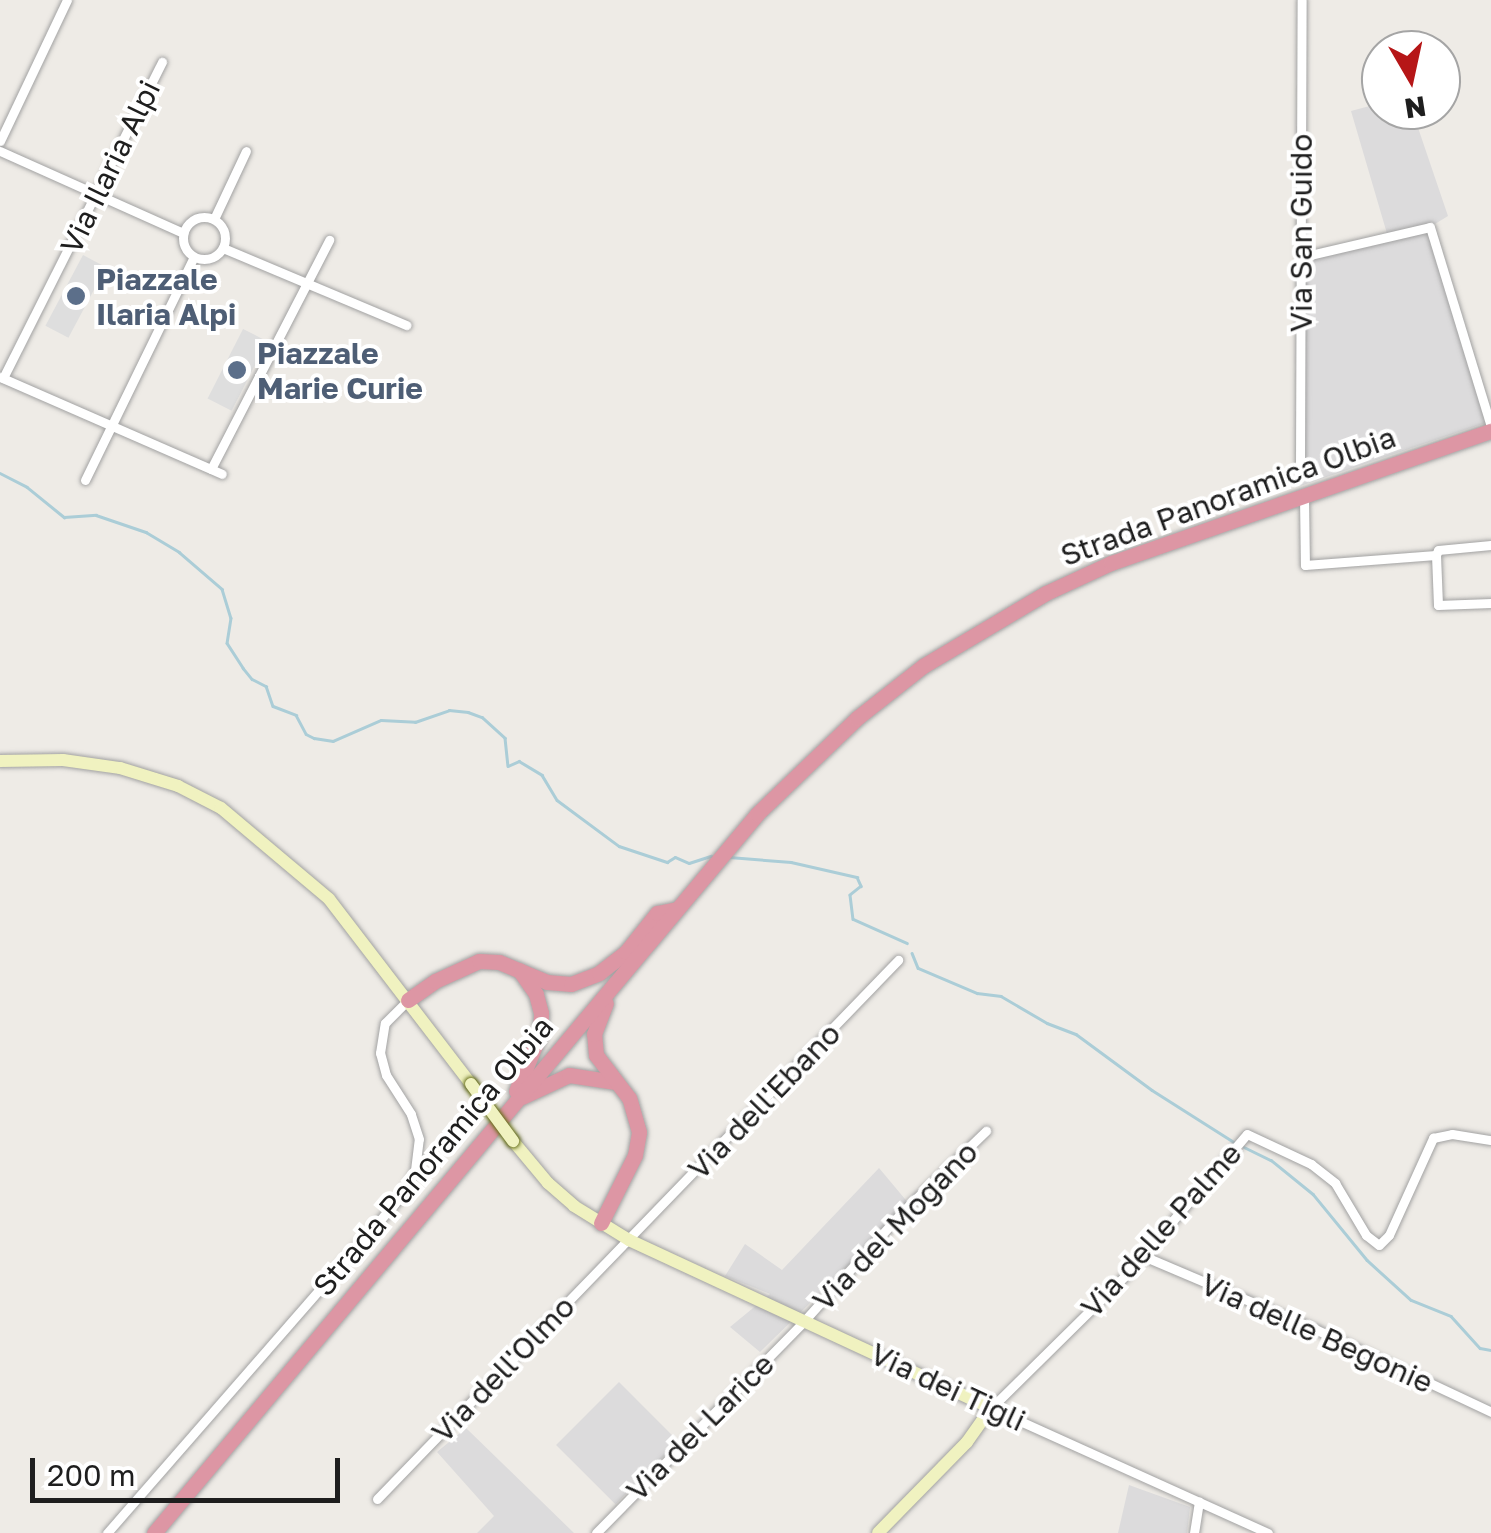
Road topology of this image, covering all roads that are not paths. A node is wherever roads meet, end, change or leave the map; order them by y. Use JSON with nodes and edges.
{"nodes":[{"id":1,"x":67,"y":0,"type":"edge"},
{"id":2,"x":1302,"y":0,"type":"edge"},
{"id":3,"x":162,"y":62,"type":"dead end"},
{"id":4,"x":0,"y":141,"type":"edge"},
{"id":5,"x":0,"y":151,"type":"edge"},
{"id":6,"x":246,"y":151,"type":"dead end"},
{"id":7,"x":100,"y":194,"type":"junction"},
{"id":8,"x":214,"y":219,"type":"junction"},
{"id":9,"x":183,"y":233,"type":"junction"},
{"id":10,"x":329,"y":240,"type":"dead end"},
{"id":11,"x":223,"y":248,"type":"junction"},
{"id":12,"x":194,"y":257,"type":"junction"},
{"id":13,"x":1302,"y":257,"type":"junction"},
{"id":14,"x":308,"y":284,"type":"junction"},
{"id":15,"x":406,"y":326,"type":"dead end"},
{"id":16,"x":2,"y":378,"type":"edge"},
{"id":17,"x":111,"y":426,"type":"junction"},
{"id":18,"x":1491,"y":429,"type":"edge"},
{"id":19,"x":1300,"y":467,"type":"dead end"},
{"id":20,"x":85,"y":480,"type":"dead end"},
{"id":21,"x":1304,"y":496,"type":"junction"},
{"id":22,"x":1491,"y":545,"type":"edge"},
{"id":23,"x":1436,"y":555,"type":"junction"},
{"id":24,"x":1491,"y":603,"type":"edge"},
{"id":25,"x":0,"y":761,"type":"edge"},
{"id":26,"x":679,"y":906,"type":"junction"},
{"id":27,"x":660,"y":928,"type":"junction"},
{"id":28,"x":898,"y":960,"type":"dead end"},
{"id":29,"x":519,"y":970,"type":"junction"},
{"id":30,"x":408,"y":1000,"type":"junction"},
{"id":31,"x":615,"y":1082,"type":"junction"},
{"id":32,"x":510,"y":1104,"type":"junction"},
{"id":33,"x":986,"y":1132,"type":"dead end"},
{"id":34,"x":1491,"y":1140,"type":"edge"},
{"id":35,"x":601,"y":1223,"type":"junction"},
{"id":36,"x":629,"y":1240,"type":"junction"},
{"id":37,"x":1142,"y":1255,"type":"junction"},
{"id":38,"x":804,"y":1321,"type":"junction"},
{"id":39,"x":992,"y":1408,"type":"junction"},
{"id":40,"x":1491,"y":1412,"type":"edge"},
{"id":41,"x":377,"y":1499,"type":"dead end"},
{"id":42,"x":1198,"y":1501,"type":"junction"},
{"id":43,"x":108,"y":1533,"type":"edge"},
{"id":44,"x":154,"y":1533,"type":"edge"},
{"id":45,"x":596,"y":1533,"type":"edge"},
{"id":46,"x":878,"y":1533,"type":"edge"},
{"id":47,"x":1194,"y":1533,"type":"edge"},
{"id":48,"x":1268,"y":1533,"type":"edge"}],
"edges":[{"from":1,"to":4,"type":"street"},
{"from":2,"to":13,"type":"street","name":"Via San Guido"},
{"from":3,"to":7,"type":"street","name":"Via Ilaria Alpi"},
{"from":5,"to":7,"type":"street"},
{"from":6,"to":8,"type":"street"},
{"from":7,"to":9,"type":"street"},
{"from":7,"to":16,"type":"street","name":"Via Ilaria Alpi"},
{"from":8,"to":9,"type":"street"},
{"from":8,"to":11,"type":"street"},
{"from":9,"to":12,"type":"street"},
{"from":10,"to":14,"type":"street"},
{"from":11,"to":12,"type":"street"},
{"from":11,"to":14,"type":"street"},
{"from":12,"to":17,"type":"street"},
{"from":13,"to":18,"type":"street"},
{"from":13,"to":19,"type":"street","name":"Via San Guido"},
{"from":14,"to":15,"type":"street"},
{"from":14,"to":17,"type":"street"},
{"from":16,"to":17,"type":"street"},
{"from":17,"to":20,"type":"street"},
{"from":18,"to":21,"type":"highway","name":"Strada Panoramica Olbia"},
{"from":21,"to":23,"type":"street"},
{"from":21,"to":26,"type":"highway","name":"Strada Panoramica Olbia"},
{"from":22,"to":23,"type":"street"},
{"from":23,"to":24,"type":"street"},
{"from":25,"to":30,"type":"street","name":"Via dei Tigli"},
{"from":26,"to":27,"type":"highway","name":"Strada Panoramica Olbia"},
{"from":26,"to":29,"type":"highway"},
{"from":27,"to":31,"type":"highway"},
{"from":27,"to":32,"type":"highway","name":"Strada Panoramica Olbia"},
{"from":28,"to":36,"type":"street","name":"Via dell'Ebano"},
{"from":29,"to":30,"type":"highway"},
{"from":29,"to":32,"type":"highway"},
{"from":30,"to":35,"type":"street","name":"Via dei Tigli","bridge":true},
{"from":30,"to":43,"type":"street"},
{"from":31,"to":32,"type":"highway"},
{"from":31,"to":35,"type":"highway"},
{"from":32,"to":44,"type":"highway","name":"Strada Panoramica Olbia"},
{"from":33,"to":38,"type":"street","name":"Via del Mogano"},
{"from":34,"to":37,"type":"street","name":"Via delle Palme"},
{"from":35,"to":36,"type":"street","name":"Via dei Tigli"},
{"from":36,"to":38,"type":"street","name":"Via dei Tigli"},
{"from":36,"to":41,"type":"street","name":"Via dell'Olmo"},
{"from":37,"to":39,"type":"street","name":"Via delle Palme"},
{"from":37,"to":40,"type":"street","name":"Via delle Begonie"},
{"from":38,"to":39,"type":"street","name":"Via dei Tigli"},
{"from":38,"to":45,"type":"street","name":"Via del Larice"},
{"from":39,"to":42,"type":"street","name":"Via dei Tigli"},
{"from":39,"to":46,"type":"street"},
{"from":42,"to":47,"type":"street"},
{"from":42,"to":48,"type":"street","name":"Via dei Tigli"}]}
